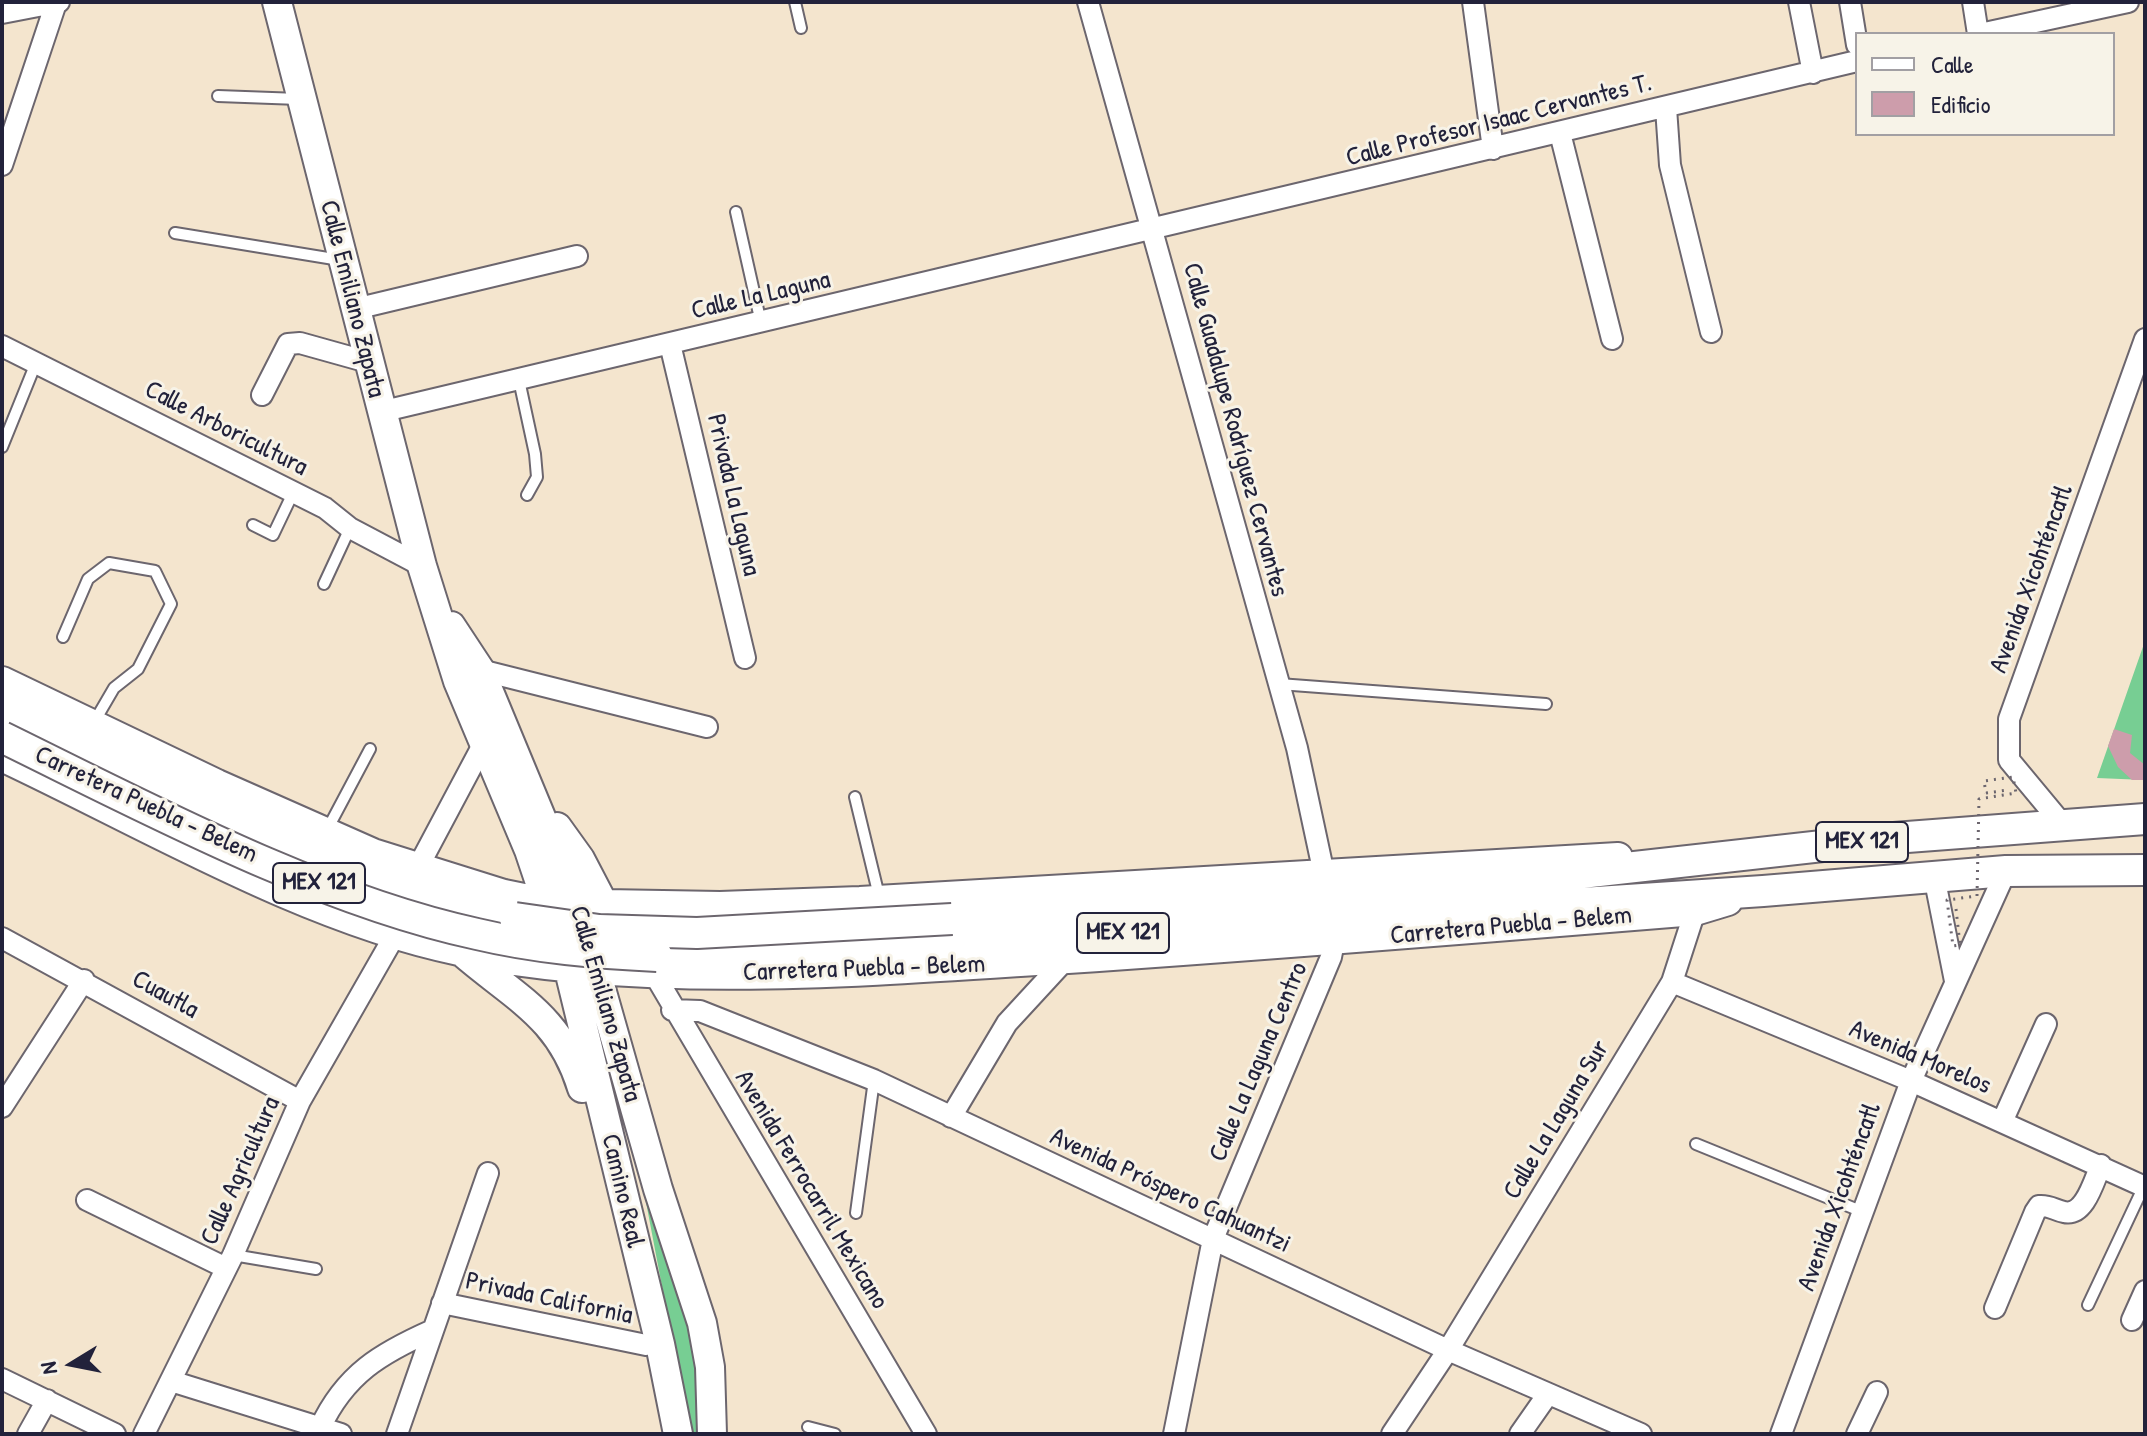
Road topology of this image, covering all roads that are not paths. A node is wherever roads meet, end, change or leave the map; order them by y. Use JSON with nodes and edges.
{"nodes":[{"id":1,"x":57,"y":2,"type":"edge"},
{"id":2,"x":277,"y":2,"type":"edge"},
{"id":3,"x":795,"y":2,"type":"edge"},
{"id":4,"x":1088,"y":2,"type":"edge"},
{"id":5,"x":1473,"y":2,"type":"edge"},
{"id":6,"x":1799,"y":2,"type":"edge"},
{"id":7,"x":1850,"y":2,"type":"edge"},
{"id":8,"x":1973,"y":2,"type":"edge"},
{"id":9,"x":2125,"y":2,"type":"edge"},
{"id":10,"x":2056,"y":10,"type":"edge"},
{"id":11,"x":2,"y":13,"type":"edge"},
{"id":12,"x":801,"y":28,"type":"dead end"},
{"id":13,"x":1979,"y":32,"type":"edge"},
{"id":14,"x":1985,"y":32,"type":"edge"},
{"id":15,"x":1855,"y":33,"type":"edge"},
{"id":16,"x":1855,"y":62,"type":"edge"},
{"id":17,"x":1813,"y":73,"type":"junction"},
{"id":18,"x":218,"y":96,"type":"dead end"},
{"id":19,"x":301,"y":99,"type":"junction"},
{"id":20,"x":1666,"y":108,"type":"junction"},
{"id":21,"x":1560,"y":133,"type":"junction"},
{"id":22,"x":1493,"y":149,"type":"junction"},
{"id":23,"x":2,"y":165,"type":"edge"},
{"id":24,"x":736,"y":212,"type":"dead end"},
{"id":25,"x":1153,"y":230,"type":"junction"},
{"id":26,"x":175,"y":233,"type":"dead end"},
{"id":27,"x":577,"y":256,"type":"dead end"},
{"id":28,"x":342,"y":260,"type":"junction"},
{"id":29,"x":355,"y":309,"type":"junction"},
{"id":30,"x":761,"y":323,"type":"junction"},
{"id":31,"x":1711,"y":332,"type":"dead end"},
{"id":32,"x":1612,"y":339,"type":"dead end"},
{"id":33,"x":2145,"y":339,"type":"edge"},
{"id":34,"x":670,"y":344,"type":"junction"},
{"id":35,"x":2,"y":346,"type":"edge"},
{"id":36,"x":368,"y":362,"type":"junction"},
{"id":37,"x":36,"y":363,"type":"junction"},
{"id":38,"x":519,"y":380,"type":"junction"},
{"id":39,"x":262,"y":395,"type":"dead end"},
{"id":40,"x":380,"y":412,"type":"junction"},
{"id":41,"x":2,"y":447,"type":"edge"},
{"id":42,"x":293,"y":493,"type":"junction"},
{"id":43,"x":527,"y":495,"type":"dead end"},
{"id":44,"x":253,"y":525,"type":"dead end"},
{"id":45,"x":350,"y":528,"type":"junction"},
{"id":46,"x":422,"y":566,"type":"junction"},
{"id":47,"x":324,"y":584,"type":"dead end"},
{"id":48,"x":432,"y":595,"type":"junction"},
{"id":49,"x":63,"y":637,"type":"dead end"},
{"id":50,"x":745,"y":658,"type":"dead end"},
{"id":51,"x":480,"y":670,"type":"junction"},
{"id":52,"x":2,"y":681,"type":"edge"},
{"id":53,"x":1277,"y":684,"type":"junction"},
{"id":54,"x":1546,"y":704,"type":"dead end"},
{"id":55,"x":2,"y":708,"type":"edge"},
{"id":56,"x":92,"y":725,"type":"junction"},
{"id":57,"x":707,"y":727,"type":"dead end"},
{"id":58,"x":2,"y":737,"type":"edge"},
{"id":59,"x":484,"y":743,"type":"junction"},
{"id":60,"x":370,"y":749,"type":"dead end"},
{"id":61,"x":2,"y":757,"type":"edge"},
{"id":62,"x":855,"y":797,"type":"dead end"},
{"id":63,"x":2145,"y":819,"type":"edge"},
{"id":64,"x":2063,"y":825,"type":"junction"},
{"id":65,"x":326,"y":832,"type":"junction"},
{"id":66,"x":529,"y":850,"type":"junction"},
{"id":67,"x":1746,"y":855,"type":"junction"},
{"id":68,"x":417,"y":869,"type":"junction"},
{"id":69,"x":2145,"y":870,"type":"edge"},
{"id":70,"x":2006,"y":871,"type":"junction"},
{"id":71,"x":1324,"y":874,"type":"junction"},
{"id":72,"x":1934,"y":876,"type":"junction"},
{"id":73,"x":1585,"y":887,"type":"junction"},
{"id":74,"x":1763,"y":891,"type":"junction"},
{"id":75,"x":504,"y":894,"type":"junction"},
{"id":76,"x":880,"y":900,"type":"junction"},
{"id":77,"x":548,"y":903,"type":"junction"},
{"id":78,"x":590,"y":904,"type":"junction"},
{"id":79,"x":1695,"y":911,"type":"junction"},
{"id":80,"x":395,"y":935,"type":"junction"},
{"id":81,"x":2,"y":938,"type":"edge"},
{"id":82,"x":1334,"y":942,"type":"junction"},
{"id":83,"x":461,"y":952,"type":"junction"},
{"id":84,"x":1066,"y":959,"type":"junction"},
{"id":85,"x":580,"y":967,"type":"junction"},
{"id":86,"x":650,"y":972,"type":"junction"},
{"id":87,"x":84,"y":980,"type":"junction"},
{"id":88,"x":1955,"y":981,"type":"junction"},
{"id":89,"x":1672,"y":982,"type":"junction"},
{"id":90,"x":672,"y":1010,"type":"junction"},
{"id":91,"x":2046,"y":1024,"type":"dead end"},
{"id":92,"x":615,"y":1039,"type":"junction"},
{"id":93,"x":874,"y":1080,"type":"junction"},
{"id":94,"x":1911,"y":1081,"type":"junction"},
{"id":95,"x":300,"y":1101,"type":"junction"},
{"id":96,"x":2,"y":1107,"type":"edge"},
{"id":97,"x":951,"y":1117,"type":"junction"},
{"id":98,"x":2002,"y":1122,"type":"junction"},
{"id":99,"x":1696,"y":1144,"type":"dead end"},
{"id":100,"x":2101,"y":1165,"type":"junction"},
{"id":101,"x":488,"y":1173,"type":"dead end"},
{"id":102,"x":2145,"y":1186,"type":"edge"},
{"id":103,"x":87,"y":1200,"type":"dead end"},
{"id":104,"x":1863,"y":1212,"type":"junction"},
{"id":105,"x":856,"y":1213,"type":"dead end"},
{"id":106,"x":1213,"y":1239,"type":"junction"},
{"id":107,"x":230,"y":1261,"type":"junction"},
{"id":108,"x":316,"y":1269,"type":"dead end"},
{"id":109,"x":641,"y":1273,"type":"junction"},
{"id":110,"x":2145,"y":1291,"type":"edge"},
{"id":111,"x":442,"y":1303,"type":"junction"},
{"id":112,"x":2088,"y":1305,"type":"dead end"},
{"id":113,"x":1995,"y":1308,"type":"dead end"},
{"id":114,"x":2132,"y":1320,"type":"dead end"},
{"id":115,"x":433,"y":1330,"type":"junction"},
{"id":116,"x":646,"y":1345,"type":"dead end"},
{"id":117,"x":1448,"y":1350,"type":"junction"},
{"id":118,"x":2,"y":1379,"type":"edge"},
{"id":119,"x":171,"y":1381,"type":"junction"},
{"id":120,"x":1877,"y":1392,"type":"dead end"},
{"id":121,"x":1548,"y":1394,"type":"junction"},
{"id":122,"x":47,"y":1400,"type":"junction"},
{"id":123,"x":808,"y":1427,"type":"dead end"},
{"id":124,"x":320,"y":1428,"type":"junction"},
{"id":125,"x":28,"y":1434,"type":"edge"},
{"id":126,"x":115,"y":1434,"type":"edge"},
{"id":127,"x":144,"y":1434,"type":"edge"},
{"id":128,"x":341,"y":1434,"type":"edge"},
{"id":129,"x":397,"y":1434,"type":"edge"},
{"id":130,"x":678,"y":1434,"type":"edge"},
{"id":131,"x":712,"y":1434,"type":"edge"},
{"id":132,"x":835,"y":1434,"type":"edge"},
{"id":133,"x":926,"y":1434,"type":"edge"},
{"id":134,"x":1174,"y":1434,"type":"edge"},
{"id":135,"x":1392,"y":1434,"type":"edge"},
{"id":136,"x":1520,"y":1434,"type":"edge"},
{"id":137,"x":1641,"y":1434,"type":"edge"},
{"id":138,"x":1781,"y":1434,"type":"edge"},
{"id":139,"x":1857,"y":1434,"type":"edge"}],
"edges":[{"from":1,"to":11,"type":"street"},
{"from":1,"to":23,"type":"street"},
{"from":2,"to":19,"type":"street","name":"Calle Emiliano Zapata"},
{"from":3,"to":12,"type":"lane"},
{"from":4,"to":25,"type":"street","name":"Calle Guadalupe Rodríguez Cervantes"},
{"from":5,"to":22,"type":"street"},
{"from":6,"to":17,"type":"street"},
{"from":7,"to":15,"type":"street"},
{"from":8,"to":13,"type":"street"},
{"from":9,"to":10,"type":"street"},
{"from":10,"to":14,"type":"street"},
{"from":16,"to":17,"type":"street","name":"Calle Profesor Isaac Cervantes T."},
{"from":17,"to":20,"type":"street","name":"Calle Profesor Isaac Cervantes T."},
{"from":18,"to":19,"type":"lane"},
{"from":19,"to":28,"type":"street","name":"Calle Emiliano Zapata"},
{"from":20,"to":21,"type":"street","name":"Calle Profesor Isaac Cervantes T."},
{"from":20,"to":31,"type":"street"},
{"from":21,"to":22,"type":"street","name":"Calle Profesor Isaac Cervantes T."},
{"from":21,"to":32,"type":"street"},
{"from":22,"to":25,"type":"street","name":"Calle Profesor Isaac Cervantes T."},
{"from":24,"to":30,"type":"lane"},
{"from":25,"to":30,"type":"street","name":"Calle La Laguna"},
{"from":25,"to":53,"type":"street","name":"Calle Guadalupe Rodríguez Cervantes"},
{"from":26,"to":28,"type":"lane"},
{"from":27,"to":29,"type":"street"},
{"from":28,"to":29,"type":"street","name":"Calle Emiliano Zapata"},
{"from":29,"to":36,"type":"street","name":"Calle Emiliano Zapata"},
{"from":30,"to":34,"type":"street","name":"Calle La Laguna"},
{"from":33,"to":64,"type":"street","name":"Avenida Xicohténcatl"},
{"from":34,"to":38,"type":"street","name":"Calle La Laguna"},
{"from":34,"to":50,"type":"street","name":"Privada La Laguna"},
{"from":35,"to":37,"type":"street","name":"Calle Arboricultura"},
{"from":36,"to":39,"type":"street"},
{"from":36,"to":40,"type":"street","name":"Calle Emiliano Zapata"},
{"from":37,"to":41,"type":"lane"},
{"from":37,"to":42,"type":"street","name":"Calle Arboricultura"},
{"from":38,"to":40,"type":"street","name":"Calle La Laguna"},
{"from":38,"to":43,"type":"lane"},
{"from":40,"to":46,"type":"street","name":"Calle Emiliano Zapata"},
{"from":42,"to":44,"type":"lane"},
{"from":42,"to":45,"type":"street","name":"Calle Arboricultura"},
{"from":45,"to":46,"type":"street","name":"Calle Arboricultura"},
{"from":45,"to":47,"type":"lane"},
{"from":46,"to":48,"type":"street","name":"Calle Emiliano Zapata"},
{"from":48,"to":51,"type":"street","name":"Calle Emiliano Zapata"},
{"from":48,"to":59,"type":"street","name":"Calle Emiliano Zapata"},
{"from":49,"to":56,"type":"lane"},
{"from":51,"to":57,"type":"street"},
{"from":51,"to":78,"type":"street","name":"Calle Emiliano Zapata"},
{"from":52,"to":56,"type":"street","name":"Carretera Puebla - Belem"},
{"from":53,"to":54,"type":"lane"},
{"from":53,"to":71,"type":"street","name":"Calle Guadalupe Rodríguez Cervantes"},
{"from":55,"to":73,"type":"main road","name":"Carretera Puebla - Belem","number":"MEX 121","bridge":true},
{"from":56,"to":65,"type":"street","name":"Carretera Puebla - Belem"},
{"from":58,"to":73,"type":"main road","name":"Carretera Puebla - Belem","number":"MEX 121","bridge":true},
{"from":59,"to":66,"type":"street","name":"Calle Emiliano Zapata"},
{"from":59,"to":68,"type":"street"},
{"from":60,"to":65,"type":"lane"},
{"from":61,"to":80,"type":"street","name":"Carretera Puebla - Belem"},
{"from":62,"to":76,"type":"lane"},
{"from":63,"to":64,"type":"main road","name":"Carretera Puebla - Belem","number":"MEX 121"},
{"from":64,"to":67,"type":"main road","name":"Carretera Puebla - Belem","number":"MEX 121"},
{"from":65,"to":68,"type":"street","name":"Carretera Puebla - Belem"},
{"from":66,"to":75,"type":"street"},
{"from":66,"to":77,"type":"street","name":"Calle Emiliano Zapata"},
{"from":67,"to":71,"type":"street","name":"Carretera Puebla - Belem"},
{"from":67,"to":73,"type":"main road","name":"Carretera Puebla - Belem","number":"MEX 121"},
{"from":68,"to":75,"type":"street","name":"Carretera Puebla - Belem"},
{"from":69,"to":70,"type":"main road","name":"Carretera Puebla - Belem","number":"MEX 121"},
{"from":70,"to":72,"type":"main road","name":"Carretera Puebla - Belem","number":"MEX 121"},
{"from":70,"to":88,"type":"street","name":"Avenida Xicohténcatl"},
{"from":71,"to":76,"type":"street","name":"Carretera Puebla - Belem"},
{"from":72,"to":74,"type":"main road","name":"Carretera Puebla - Belem","number":"MEX 121"},
{"from":72,"to":88,"type":"street"},
{"from":73,"to":74,"type":"main road","name":"Carretera Puebla - Belem","number":"MEX 121"},
{"from":74,"to":79,"type":"street","name":"Carretera Puebla - Belem"},
{"from":75,"to":77,"type":"street","name":"Carretera Puebla - Belem"},
{"from":76,"to":78,"type":"street","name":"Carretera Puebla - Belem"},
{"from":77,"to":78,"type":"street","name":"Carretera Puebla - Belem"},
{"from":77,"to":85,"type":"street","name":"Camino Real"},
{"from":78,"to":85,"type":"street","name":"Calle Emiliano Zapata"},
{"from":79,"to":82,"type":"street","name":"Carretera Puebla - Belem"},
{"from":79,"to":89,"type":"street","name":"Calle La Laguna Sur"},
{"from":80,"to":83,"type":"street","name":"Carretera Puebla - Belem"},
{"from":80,"to":95,"type":"street","name":"Calle Agricultura"},
{"from":81,"to":87,"type":"street","name":"Cuautla"},
{"from":82,"to":84,"type":"street","name":"Carretera Puebla - Belem"},
{"from":82,"to":106,"type":"street","name":"Calle La Laguna Centro"},
{"from":83,"to":85,"type":"street","name":"Carretera Puebla - Belem"},
{"from":83,"to":109,"type":"street"},
{"from":84,"to":86,"type":"street","name":"Carretera Puebla - Belem"},
{"from":84,"to":97,"type":"street"},
{"from":85,"to":86,"type":"street","name":"Carretera Puebla - Belem"},
{"from":85,"to":92,"type":"street","name":"Calle Emiliano Zapata"},
{"from":85,"to":109,"type":"street","name":"Camino Real"},
{"from":86,"to":90,"type":"street","name":"Avenida Ferrocarril Mexicano"},
{"from":86,"to":92,"type":"street"},
{"from":87,"to":95,"type":"street","name":"Cuautla"},
{"from":87,"to":96,"type":"street"},
{"from":88,"to":94,"type":"street","name":"Avenida Xicohténcatl"},
{"from":89,"to":94,"type":"street","name":"Avenida Morelos"},
{"from":89,"to":117,"type":"street","name":"Calle La Laguna Sur"},
{"from":90,"to":93,"type":"street","name":"Avenida Próspero Cahuantzi"},
{"from":90,"to":133,"type":"street","name":"Avenida Ferrocarril Mexicano"},
{"from":91,"to":98,"type":"street"},
{"from":92,"to":131,"type":"street","name":"Calle Emiliano Zapata"},
{"from":93,"to":97,"type":"street","name":"Avenida Próspero Cahuantzi"},
{"from":93,"to":105,"type":"lane"},
{"from":94,"to":98,"type":"street","name":"Avenida Morelos"},
{"from":94,"to":104,"type":"street","name":"Avenida Xicohténcatl"},
{"from":95,"to":107,"type":"street","name":"Calle Agricultura"},
{"from":97,"to":106,"type":"street","name":"Avenida Próspero Cahuantzi"},
{"from":98,"to":100,"type":"street","name":"Avenida Morelos"},
{"from":99,"to":104,"type":"lane"},
{"from":100,"to":102,"type":"street","name":"Avenida Morelos"},
{"from":100,"to":113,"type":"street"},
{"from":101,"to":111,"type":"street"},
{"from":102,"to":112,"type":"lane"},
{"from":103,"to":107,"type":"street"},
{"from":104,"to":138,"type":"street","name":"Avenida Xicohténcatl"},
{"from":106,"to":117,"type":"street","name":"Avenida Próspero Cahuantzi"},
{"from":106,"to":134,"type":"street","name":"Calle La Laguna Centro"},
{"from":107,"to":108,"type":"lane"},
{"from":107,"to":119,"type":"street","name":"Calle Agricultura"},
{"from":109,"to":130,"type":"street","name":"Camino Real"},
{"from":110,"to":114,"type":"street"},
{"from":111,"to":115,"type":"street"},
{"from":111,"to":116,"type":"street","name":"Privada California"},
{"from":115,"to":124,"type":"street"},
{"from":115,"to":129,"type":"street"},
{"from":117,"to":121,"type":"street","name":"Avenida Próspero Cahuantzi"},
{"from":117,"to":135,"type":"street","name":"Calle La Laguna Sur"},
{"from":118,"to":122,"type":"street"},
{"from":119,"to":124,"type":"street"},
{"from":119,"to":127,"type":"street","name":"Calle Agricultura"},
{"from":120,"to":139,"type":"street"},
{"from":121,"to":136,"type":"street"},
{"from":121,"to":137,"type":"street","name":"Avenida Próspero Cahuantzi"},
{"from":122,"to":125,"type":"street"},
{"from":122,"to":126,"type":"street"},
{"from":123,"to":132,"type":"lane"},
{"from":124,"to":128,"type":"street"}]}
